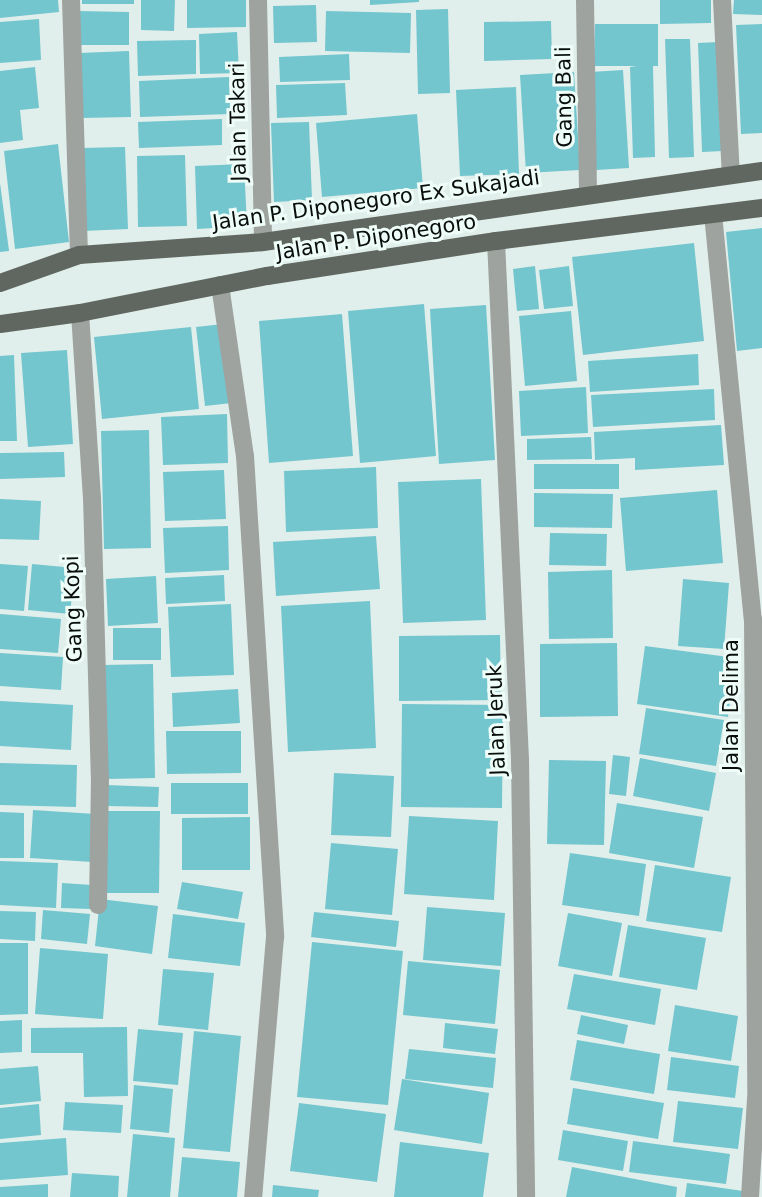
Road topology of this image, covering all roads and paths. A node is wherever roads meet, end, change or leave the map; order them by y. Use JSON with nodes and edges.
{"nodes":[{"id":1,"x":71,"y":0,"type":"edge"},
{"id":2,"x":258,"y":0,"type":"edge"},
{"id":3,"x":585,"y":0,"type":"edge"},
{"id":4,"x":722,"y":0,"type":"edge"},
{"id":5,"x":762,"y":171,"type":"edge"},
{"id":6,"x":731,"y":175,"type":"junction"},
{"id":7,"x":588,"y":194,"type":"junction"},
{"id":8,"x":762,"y":208,"type":"edge"},
{"id":9,"x":712,"y":214,"type":"junction"},
{"id":10,"x":496,"y":241,"type":"junction"},
{"id":11,"x":263,"y":242,"type":"junction"},
{"id":12,"x":79,"y":255,"type":"junction"},
{"id":13,"x":0,"y":283,"type":"edge"},
{"id":14,"x":220,"y":285,"type":"junction"},
{"id":15,"x":80,"y":313,"type":"junction"},
{"id":16,"x":0,"y":324,"type":"edge"},
{"id":17,"x":98,"y":904,"type":"dead end"},
{"id":18,"x":253,"y":1197,"type":"edge"},
{"id":19,"x":526,"y":1197,"type":"edge"},
{"id":20,"x":750,"y":1197,"type":"edge"}],
"edges":[{"from":1,"to":12,"type":"street"},
{"from":2,"to":11,"type":"street","name":"Jalan Takari"},
{"from":3,"to":7,"type":"street","name":"Gang Bali"},
{"from":4,"to":6,"type":"street"},
{"from":5,"to":6,"type":"main road","name":"Jalan P. Diponegoro Ex Sukajadi"},
{"from":6,"to":7,"type":"main road","name":"Jalan P. Diponegoro Ex Sukajadi"},
{"from":7,"to":11,"type":"main road","name":"Jalan P. Diponegoro Ex Sukajadi"},
{"from":8,"to":9,"type":"main road","name":"Jalan P. Diponegoro"},
{"from":9,"to":10,"type":"main road","name":"Jalan P. Diponegoro"},
{"from":9,"to":20,"type":"street","name":"Jalan Delima"},
{"from":10,"to":14,"type":"main road","name":"Jalan P. Diponegoro"},
{"from":10,"to":19,"type":"street","name":"Jalan Jeruk"},
{"from":11,"to":12,"type":"main road","name":"Jalan P. Diponegoro Ex Sukajadi"},
{"from":12,"to":13,"type":"main road","name":"Jalan P. Diponegoro Ex Sukajadi"},
{"from":14,"to":15,"type":"main road","name":"Jalan P. Diponegoro"},
{"from":14,"to":18,"type":"street"},
{"from":15,"to":16,"type":"main road","name":"Jalan P. Diponegoro"},
{"from":15,"to":17,"type":"street","name":"Gang Kopi"}]}
